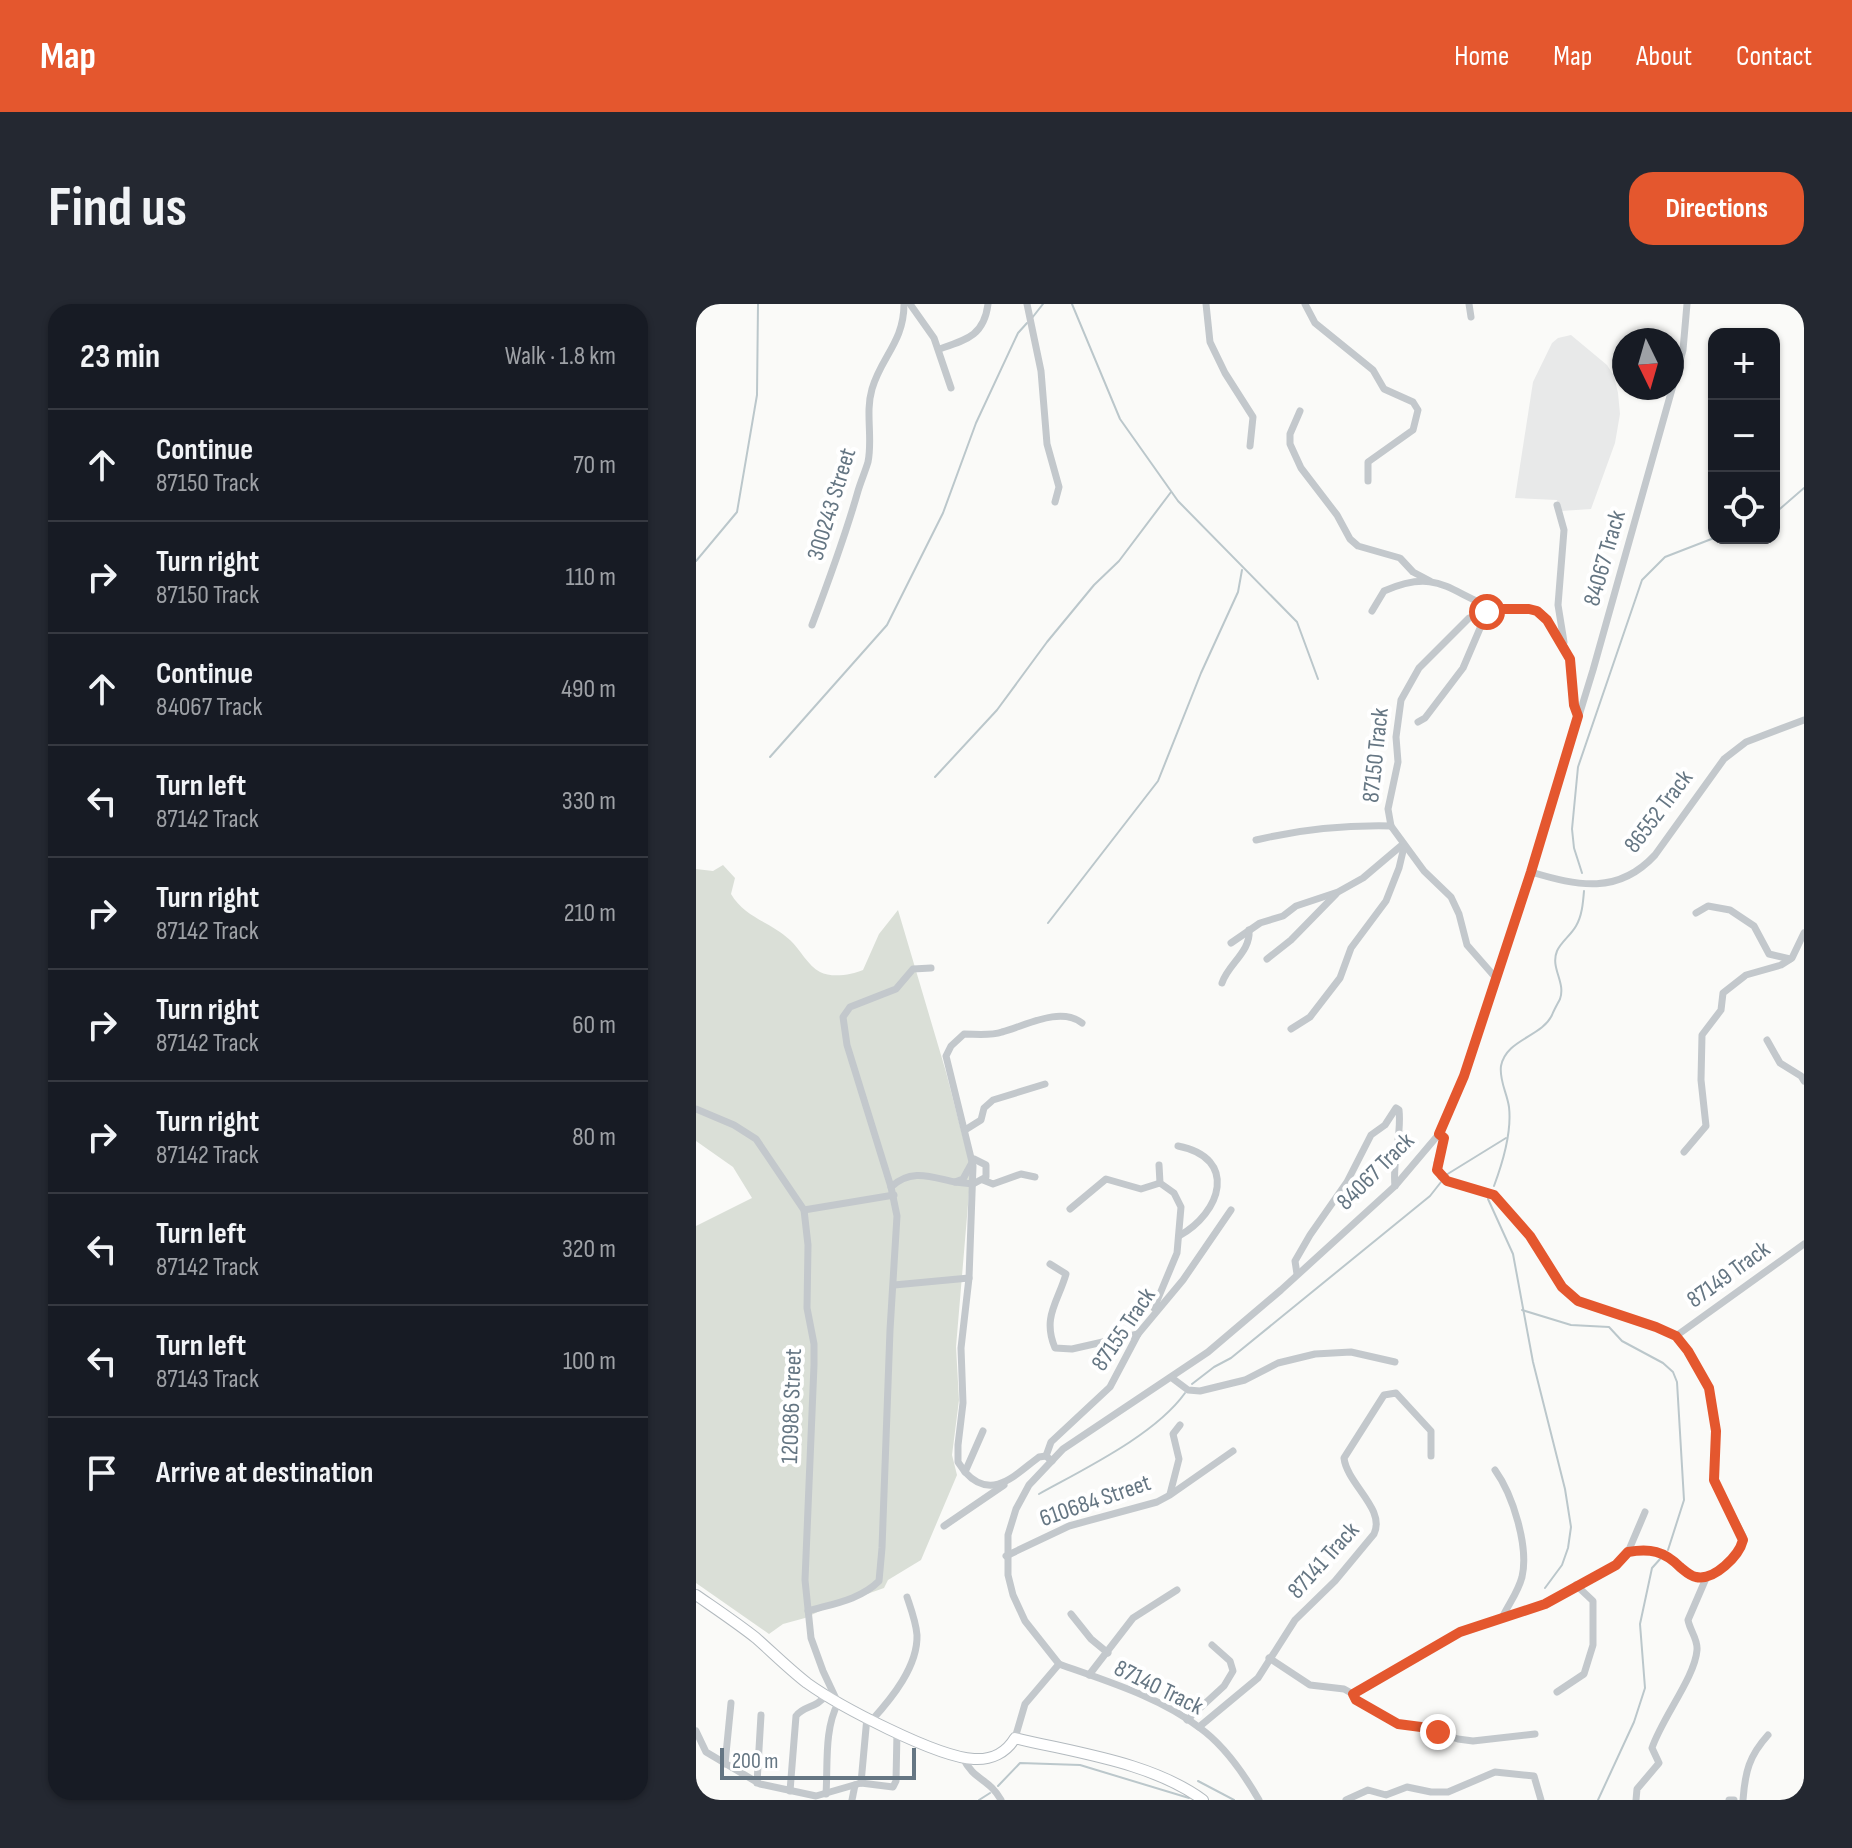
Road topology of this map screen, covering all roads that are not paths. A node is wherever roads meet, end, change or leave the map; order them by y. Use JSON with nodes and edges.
{"nodes":[{"id":1,"x":907,"y":304,"type":"edge"},
{"id":2,"x":988,"y":304,"type":"edge"},
{"id":3,"x":1027,"y":304,"type":"edge"},
{"id":4,"x":1206,"y":304,"type":"edge"},
{"id":5,"x":1305,"y":304,"type":"edge"},
{"id":6,"x":1469,"y":304,"type":"edge"},
{"id":7,"x":1687,"y":304,"type":"edge"},
{"id":8,"x":1471,"y":317,"type":"dead end"},
{"id":9,"x":939,"y":349,"type":"junction"},
{"id":10,"x":951,"y":388,"type":"dead end"},
{"id":11,"x":1300,"y":411,"type":"dead end"},
{"id":12,"x":1250,"y":446,"type":"dead end"},
{"id":13,"x":1368,"y":481,"type":"dead end"},
{"id":14,"x":1055,"y":502,"type":"dead end"},
{"id":15,"x":1557,"y":505,"type":"dead end"},
{"id":16,"x":1430,"y":581,"type":"junction"},
{"id":17,"x":1496,"y":609,"type":"junction"},
{"id":18,"x":1372,"y":611,"type":"dead end"},
{"id":19,"x":1487,"y":612,"type":"junction"},
{"id":20,"x":812,"y":625,"type":"dead end"},
{"id":21,"x":1565,"y":648,"type":"junction"},
{"id":22,"x":1578,"y":716,"type":"junction"},
{"id":23,"x":1804,"y":720,"type":"edge"},
{"id":24,"x":1418,"y":722,"type":"dead end"},
{"id":25,"x":1391,"y":826,"type":"junction"},
{"id":26,"x":1256,"y":840,"type":"dead end"},
{"id":27,"x":1403,"y":846,"type":"junction"},
{"id":28,"x":1531,"y":872,"type":"junction"},
{"id":29,"x":1338,"y":892,"type":"junction"},
{"id":30,"x":1696,"y":913,"type":"dead end"},
{"id":31,"x":1249,"y":930,"type":"junction"},
{"id":32,"x":1804,"y":933,"type":"edge"},
{"id":33,"x":1231,"y":943,"type":"dead end"},
{"id":34,"x":1267,"y":959,"type":"dead end"},
{"id":35,"x":1790,"y":959,"type":"junction"},
{"id":36,"x":931,"y":968,"type":"dead end"},
{"id":37,"x":1495,"y":977,"type":"junction"},
{"id":38,"x":1222,"y":983,"type":"dead end"},
{"id":39,"x":1082,"y":1023,"type":"dead end"},
{"id":40,"x":1291,"y":1029,"type":"dead end"},
{"id":41,"x":1767,"y":1040,"type":"dead end"},
{"id":42,"x":1804,"y":1081,"type":"edge"},
{"id":43,"x":1045,"y":1084,"type":"dead end"},
{"id":44,"x":696,"y":1109,"type":"edge"},
{"id":45,"x":965,"y":1130,"type":"junction"},
{"id":46,"x":1439,"y":1134,"type":"junction"},
{"id":47,"x":1178,"y":1146,"type":"dead end"},
{"id":48,"x":1684,"y":1152,"type":"dead end"},
{"id":49,"x":973,"y":1160,"type":"junction"},
{"id":50,"x":1159,"y":1165,"type":"dead end"},
{"id":51,"x":1035,"y":1177,"type":"dead end"},
{"id":52,"x":983,"y":1180,"type":"junction"},
{"id":53,"x":955,"y":1182,"type":"junction"},
{"id":54,"x":1160,"y":1183,"type":"junction"},
{"id":55,"x":973,"y":1184,"type":"junction"},
{"id":56,"x":1395,"y":1186,"type":"junction"},
{"id":57,"x":892,"y":1191,"type":"junction"},
{"id":58,"x":1070,"y":1209,"type":"dead end"},
{"id":59,"x":804,"y":1210,"type":"junction"},
{"id":60,"x":1231,"y":1210,"type":"dead end"},
{"id":61,"x":1179,"y":1236,"type":"junction"},
{"id":62,"x":1804,"y":1244,"type":"edge"},
{"id":63,"x":1050,"y":1264,"type":"dead end"},
{"id":64,"x":1297,"y":1274,"type":"junction"},
{"id":65,"x":969,"y":1278,"type":"junction"},
{"id":66,"x":894,"y":1285,"type":"junction"},
{"id":67,"x":1148,"y":1320,"type":"junction"},
{"id":68,"x":1138,"y":1334,"type":"junction"},
{"id":69,"x":1676,"y":1336,"type":"junction"},
{"id":70,"x":1395,"y":1362,"type":"dead end"},
{"id":71,"x":1172,"y":1378,"type":"junction"},
{"id":72,"x":1180,"y":1425,"type":"dead end"},
{"id":73,"x":983,"y":1431,"type":"dead end"},
{"id":74,"x":1233,"y":1451,"type":"dead end"},
{"id":75,"x":1431,"y":1456,"type":"dead end"},
{"id":76,"x":1049,"y":1458,"type":"junction"},
{"id":77,"x":1495,"y":1470,"type":"dead end"},
{"id":78,"x":965,"y":1472,"type":"junction"},
{"id":79,"x":1005,"y":1483,"type":"junction"},
{"id":80,"x":1170,"y":1495,"type":"junction"},
{"id":81,"x":1645,"y":1512,"type":"dead end"},
{"id":82,"x":944,"y":1526,"type":"dead end"},
{"id":83,"x":1628,"y":1552,"type":"junction"},
{"id":84,"x":1006,"y":1556,"type":"junction"},
{"id":85,"x":1707,"y":1576,"type":"junction"},
{"id":86,"x":1576,"y":1585,"type":"junction"},
{"id":87,"x":1177,"y":1590,"type":"dead end"},
{"id":88,"x":696,"y":1595,"type":"edge"},
{"id":89,"x":907,"y":1597,"type":"dead end"},
{"id":90,"x":808,"y":1611,"type":"junction"},
{"id":91,"x":1071,"y":1614,"type":"dead end"},
{"id":92,"x":1503,"y":1616,"type":"junction"},
{"id":93,"x":1212,"y":1645,"type":"dead end"},
{"id":94,"x":1108,"y":1653,"type":"junction"},
{"id":95,"x":1269,"y":1658,"type":"junction"},
{"id":96,"x":1059,"y":1664,"type":"junction"},
{"id":97,"x":1089,"y":1675,"type":"junction"},
{"id":98,"x":1557,"y":1692,"type":"dead end"},
{"id":99,"x":1353,"y":1694,"type":"junction"},
{"id":100,"x":826,"y":1695,"type":"junction"},
{"id":101,"x":731,"y":1703,"type":"dead end"},
{"id":102,"x":838,"y":1703,"type":"junction"},
{"id":103,"x":761,"y":1715,"type":"dead end"},
{"id":104,"x":870,"y":1719,"type":"junction"},
{"id":105,"x":1187,"y":1720,"type":"junction"},
{"id":106,"x":1199,"y":1727,"type":"junction"},
{"id":107,"x":696,"y":1731,"type":"edge"},
{"id":108,"x":897,"y":1732,"type":"junction"},
{"id":109,"x":1535,"y":1734,"type":"dead end"},
{"id":110,"x":1768,"y":1735,"type":"dead end"},
{"id":111,"x":1015,"y":1738,"type":"junction"},
{"id":112,"x":963,"y":1758,"type":"junction"},
{"id":113,"x":725,"y":1764,"type":"junction"},
{"id":114,"x":757,"y":1783,"type":"junction"},
{"id":115,"x":858,"y":1784,"type":"junction"},
{"id":116,"x":790,"y":1791,"type":"junction"},
{"id":117,"x":826,"y":1794,"type":"junction"},
{"id":118,"x":852,"y":1800,"type":"edge"},
{"id":119,"x":1001,"y":1800,"type":"edge"},
{"id":120,"x":1203,"y":1800,"type":"edge"},
{"id":121,"x":1259,"y":1800,"type":"edge"},
{"id":122,"x":1346,"y":1800,"type":"edge"},
{"id":123,"x":1541,"y":1800,"type":"edge"},
{"id":124,"x":1636,"y":1800,"type":"edge"},
{"id":125,"x":1743,"y":1800,"type":"edge"}],
"edges":[{"from":1,"to":9,"type":"street"},
{"from":1,"to":20,"type":"street","name":"300243 Street"},
{"from":2,"to":9,"type":"street"},
{"from":3,"to":14,"type":"street"},
{"from":4,"to":12,"type":"street"},
{"from":5,"to":13,"type":"street"},
{"from":6,"to":8,"type":"street"},
{"from":7,"to":22,"type":"street","name":"84067 Track"},
{"from":9,"to":10,"type":"street"},
{"from":11,"to":16,"type":"street"},
{"from":15,"to":21,"type":"street"},
{"from":16,"to":17,"type":"street"},
{"from":16,"to":18,"type":"street"},
{"from":17,"to":19,"type":"street","name":"87150 Track"},
{"from":17,"to":21,"type":"street","name":"87150 Track"},
{"from":19,"to":24,"type":"street"},
{"from":19,"to":25,"type":"street","name":"87150 Track"},
{"from":21,"to":22,"type":"street","name":"87150 Track"},
{"from":22,"to":28,"type":"street","name":"84067 Track"},
{"from":23,"to":28,"type":"street","name":"86552 Track"},
{"from":25,"to":26,"type":"street"},
{"from":25,"to":27,"type":"street","name":"87150 Track"},
{"from":27,"to":29,"type":"street"},
{"from":27,"to":37,"type":"street","name":"87150 Track"},
{"from":27,"to":40,"type":"street"},
{"from":28,"to":37,"type":"street","name":"84067 Track"},
{"from":29,"to":31,"type":"street"},
{"from":29,"to":34,"type":"street"},
{"from":30,"to":35,"type":"street"},
{"from":31,"to":33,"type":"street"},
{"from":31,"to":38,"type":"street"},
{"from":32,"to":35,"type":"street"},
{"from":35,"to":48,"type":"street"},
{"from":36,"to":57,"type":"street"},
{"from":37,"to":46,"type":"street","name":"84067 Track"},
{"from":39,"to":45,"type":"street"},
{"from":41,"to":42,"type":"street"},
{"from":43,"to":45,"type":"street"},
{"from":44,"to":59,"type":"street","name":"120986 Street"},
{"from":45,"to":49,"type":"street"},
{"from":46,"to":56,"type":"street","name":"84067 Track"},
{"from":46,"to":69,"type":"street"},
{"from":47,"to":61,"type":"street"},
{"from":49,"to":52,"type":"street"},
{"from":49,"to":53,"type":"street"},
{"from":49,"to":55,"type":"street"},
{"from":50,"to":54,"type":"street"},
{"from":51,"to":52,"type":"street"},
{"from":52,"to":55,"type":"street"},
{"from":53,"to":55,"type":"street"},
{"from":53,"to":57,"type":"street"},
{"from":54,"to":58,"type":"street"},
{"from":54,"to":61,"type":"street"},
{"from":55,"to":65,"type":"street"},
{"from":56,"to":64,"type":"street","name":"84067 Track"},
{"from":56,"to":64,"type":"street"},
{"from":57,"to":59,"type":"street"},
{"from":57,"to":66,"type":"street"},
{"from":59,"to":90,"type":"street","name":"120986 Street"},
{"from":60,"to":67,"type":"street","name":"87155 Track"},
{"from":61,"to":67,"type":"street"},
{"from":62,"to":69,"type":"street","name":"87149 Track"},
{"from":63,"to":68,"type":"street"},
{"from":64,"to":71,"type":"street","name":"84067 Track"},
{"from":65,"to":66,"type":"street"},
{"from":65,"to":78,"type":"street"},
{"from":66,"to":90,"type":"street"},
{"from":67,"to":68,"type":"street","name":"87155 Track"},
{"from":68,"to":76,"type":"street","name":"87155 Track"},
{"from":69,"to":85,"type":"street"},
{"from":70,"to":71,"type":"street"},
{"from":71,"to":76,"type":"street","name":"84067 Track"},
{"from":72,"to":80,"type":"street"},
{"from":73,"to":78,"type":"street"},
{"from":74,"to":80,"type":"street","name":"610684 Street"},
{"from":75,"to":95,"type":"street","name":"87141 Track"},
{"from":76,"to":79,"type":"street"},
{"from":76,"to":84,"type":"street","name":"84067 Track"},
{"from":77,"to":92,"type":"street"},
{"from":78,"to":79,"type":"street"},
{"from":79,"to":82,"type":"street"},
{"from":80,"to":84,"type":"street","name":"610684 Street"},
{"from":81,"to":83,"type":"street"},
{"from":83,"to":85,"type":"street"},
{"from":83,"to":86,"type":"street"},
{"from":84,"to":96,"type":"street","name":"84067 Track"},
{"from":85,"to":124,"type":"street"},
{"from":86,"to":92,"type":"street"},
{"from":86,"to":98,"type":"street"},
{"from":87,"to":94,"type":"street"},
{"from":88,"to":100,"type":"main road"},
{"from":89,"to":104,"type":"street"},
{"from":90,"to":102,"type":"street","name":"120986 Street"},
{"from":91,"to":94,"type":"street"},
{"from":92,"to":99,"type":"street"},
{"from":93,"to":105,"type":"street"},
{"from":94,"to":97,"type":"street"},
{"from":95,"to":99,"type":"street"},
{"from":95,"to":106,"type":"street","name":"87141 Track"},
{"from":96,"to":97,"type":"street","name":"87140 Track"},
{"from":96,"to":111,"type":"street"},
{"from":97,"to":105,"type":"street","name":"87140 Track"},
{"from":99,"to":109,"type":"street"},
{"from":100,"to":102,"type":"main road"},
{"from":100,"to":116,"type":"street"},
{"from":101,"to":113,"type":"street"},
{"from":102,"to":104,"type":"main road"},
{"from":102,"to":117,"type":"street"},
{"from":103,"to":114,"type":"street"},
{"from":104,"to":108,"type":"main road"},
{"from":104,"to":115,"type":"street"},
{"from":105,"to":106,"type":"street","name":"87140 Track"},
{"from":106,"to":121,"type":"street","name":"87140 Track"},
{"from":107,"to":113,"type":"street"},
{"from":108,"to":112,"type":"main road"},
{"from":108,"to":115,"type":"street"},
{"from":110,"to":125,"type":"street"},
{"from":111,"to":112,"type":"main road"},
{"from":111,"to":120,"type":"main road"},
{"from":112,"to":119,"type":"street"},
{"from":113,"to":114,"type":"street"},
{"from":114,"to":116,"type":"street"},
{"from":115,"to":117,"type":"street"},
{"from":115,"to":118,"type":"street"},
{"from":116,"to":117,"type":"street"},
{"from":122,"to":123,"type":"street"}]}
